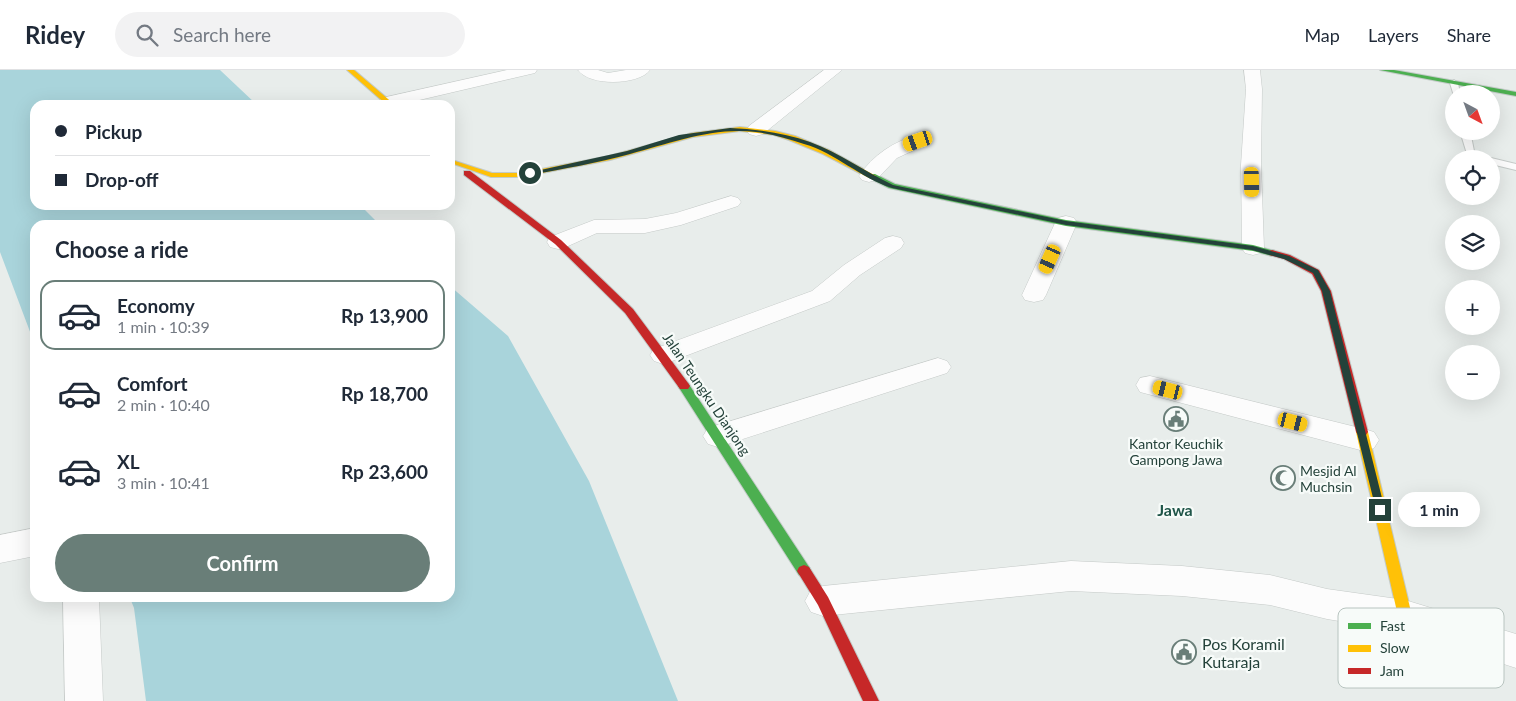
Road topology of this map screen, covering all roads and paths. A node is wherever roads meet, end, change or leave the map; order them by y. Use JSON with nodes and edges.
{"nodes":[{"id":1,"x":350,"y":70,"type":"edge"},
{"id":2,"x":528,"y":70,"type":"edge"},
{"id":3,"x":586,"y":70,"type":"edge"},
{"id":4,"x":642,"y":70,"type":"edge"},
{"id":5,"x":834,"y":70,"type":"edge"},
{"id":6,"x":1252,"y":70,"type":"edge"},
{"id":7,"x":1383,"y":70,"type":"edge"},
{"id":8,"x":1445,"y":86,"type":"edge"},
{"id":9,"x":1500,"y":92,"type":"edge"},
{"id":10,"x":1516,"y":94,"type":"edge"},
{"id":11,"x":385,"y":100,"type":"edge"},
{"id":12,"x":406,"y":100,"type":"edge"},
{"id":13,"x":756,"y":130,"type":"junction"},
{"id":14,"x":918,"y":141,"type":"dead end"},
{"id":15,"x":455,"y":162,"type":"edge"},
{"id":16,"x":455,"y":163,"type":"edge"},
{"id":17,"x":1500,"y":163,"type":"edge"},
{"id":18,"x":1516,"y":167,"type":"edge"},
{"id":19,"x":869,"y":176,"type":"junction"},
{"id":20,"x":731,"y":202,"type":"dead end"},
{"id":21,"x":1066,"y":223,"type":"junction"},
{"id":22,"x":558,"y":242,"type":"junction"},
{"id":23,"x":892,"y":242,"type":"dead end"},
{"id":24,"x":1253,"y":248,"type":"junction"},
{"id":25,"x":1034,"y":295,"type":"dead end"},
{"id":26,"x":663,"y":355,"type":"junction"},
{"id":27,"x":938,"y":367,"type":"dead end"},
{"id":28,"x":1150,"y":385,"type":"dead end"},
{"id":29,"x":718,"y":436,"type":"junction"},
{"id":30,"x":1364,"y":440,"type":"junction"},
{"id":31,"x":30,"y":543,"type":"edge"},
{"id":32,"x":0,"y":549,"type":"edge"},
{"id":33,"x":823,"y":601,"type":"junction"},
{"id":34,"x":80,"y":602,"type":"edge"},
{"id":35,"x":1353,"y":608,"type":"edge"},
{"id":36,"x":1404,"y":608,"type":"edge"},
{"id":37,"x":1504,"y":647,"type":"edge"},
{"id":38,"x":1516,"y":651,"type":"edge"},
{"id":39,"x":84,"y":701,"type":"edge"},
{"id":40,"x":871,"y":701,"type":"edge"}],
"edges":[{"from":1,"to":11,"type":"street"},
{"from":2,"to":12,"type":"street"},
{"from":3,"to":4,"type":"street"},
{"from":5,"to":13,"type":"street"},
{"from":6,"to":24,"type":"street"},
{"from":7,"to":8,"type":"street"},
{"from":9,"to":10,"type":"street"},
{"from":13,"to":15,"type":"street"},
{"from":13,"to":19,"type":"street"},
{"from":14,"to":19,"type":"street"},
{"from":16,"to":22,"type":"street","name":"Jalan Teungku Dianjong"},
{"from":17,"to":18,"type":"lane"},
{"from":19,"to":21,"type":"street"},
{"from":20,"to":22,"type":"street"},
{"from":21,"to":24,"type":"street"},
{"from":21,"to":25,"type":"street"},
{"from":22,"to":26,"type":"street","name":"Jalan Teungku Dianjong"},
{"from":23,"to":26,"type":"street"},
{"from":24,"to":30,"type":"street"},
{"from":26,"to":29,"type":"street","name":"Jalan Teungku Dianjong"},
{"from":27,"to":29,"type":"street"},
{"from":28,"to":30,"type":"street"},
{"from":29,"to":33,"type":"street","name":"Jalan Teungku Dianjong"},
{"from":30,"to":36,"type":"street"},
{"from":31,"to":32,"type":"street"},
{"from":33,"to":35,"type":"street"},
{"from":33,"to":40,"type":"street","name":"Jalan Teungku Dianjong"},
{"from":34,"to":39,"type":"street"},
{"from":37,"to":38,"type":"street"}]}
